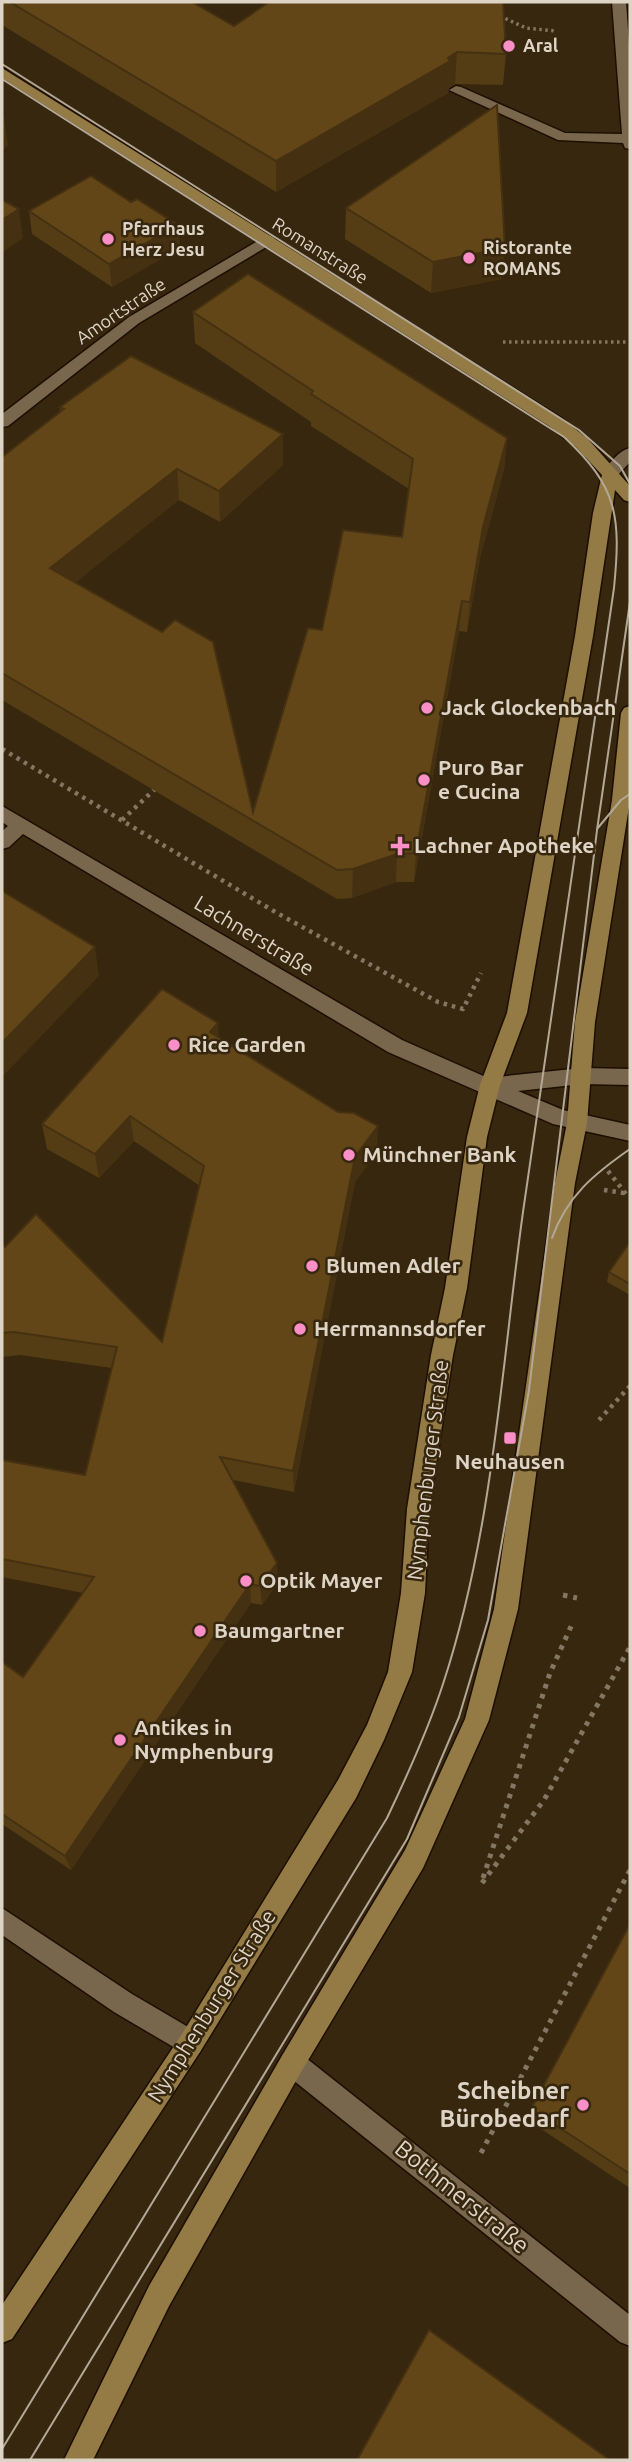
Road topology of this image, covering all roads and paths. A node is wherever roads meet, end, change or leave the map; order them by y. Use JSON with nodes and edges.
{"nodes":[{"id":1,"x":619,"y":2,"type":"edge"},
{"id":2,"x":493,"y":12,"type":"edge"},
{"id":3,"x":555,"y":31,"type":"dead end"},
{"id":4,"x":2,"y":72,"type":"edge"},
{"id":5,"x":456,"y":90,"type":"dead end"},
{"id":6,"x":630,"y":139,"type":"edge"},
{"id":7,"x":630,"y":145,"type":"edge"},
{"id":8,"x":268,"y":240,"type":"junction"},
{"id":9,"x":495,"y":337,"type":"dead end"},
{"id":10,"x":630,"y":342,"type":"edge"},
{"id":11,"x":2,"y":422,"type":"edge"},
{"id":12,"x":630,"y":453,"type":"edge"},
{"id":13,"x":611,"y":472,"type":"junction"},
{"id":14,"x":630,"y":496,"type":"edge"},
{"id":15,"x":630,"y":713,"type":"edge"},
{"id":16,"x":2,"y":749,"type":"edge"},
{"id":17,"x":155,"y":789,"type":"edge"},
{"id":18,"x":2,"y":813,"type":"edge"},
{"id":19,"x":122,"y":820,"type":"junction"},
{"id":20,"x":21,"y":825,"type":"junction"},
{"id":21,"x":2,"y":842,"type":"edge"},
{"id":22,"x":463,"y":1009,"type":"dead end"},
{"id":23,"x":582,"y":1076,"type":"junction"},
{"id":24,"x":630,"y":1077,"type":"edge"},
{"id":25,"x":490,"y":1085,"type":"junction"},
{"id":26,"x":577,"y":1123,"type":"junction"},
{"id":27,"x":630,"y":1133,"type":"edge"},
{"id":28,"x":630,"y":1386,"type":"edge"},
{"id":29,"x":599,"y":1420,"type":"dead end"},
{"id":30,"x":564,"y":1595,"type":"dead end"},
{"id":31,"x":577,"y":1598,"type":"dead end"},
{"id":32,"x":573,"y":1622,"type":"dead end"},
{"id":33,"x":630,"y":1647,"type":"edge"},
{"id":34,"x":630,"y":1870,"type":"edge"},
{"id":35,"x":2,"y":1920,"type":"edge"},
{"id":36,"x":191,"y":2043,"type":"junction"},
{"id":37,"x":292,"y":2063,"type":"junction"},
{"id":38,"x":481,"y":2152,"type":"dead end"},
{"id":39,"x":2,"y":2329,"type":"edge"},
{"id":40,"x":630,"y":2332,"type":"edge"},
{"id":41,"x":78,"y":2460,"type":"edge"}],
"edges":[{"from":1,"to":6,"type":"street"},
{"from":2,"to":3,"type":"path"},
{"from":4,"to":8,"type":"main road","name":"Romanstraße"},
{"from":5,"to":6,"type":"street"},
{"from":6,"to":7,"type":"street"},
{"from":8,"to":11,"type":"street","name":"Amortstraße"},
{"from":8,"to":13,"type":"main road","name":"Romanstraße"},
{"from":9,"to":10,"type":"path"},
{"from":12,"to":13,"type":"street"},
{"from":13,"to":14,"type":"main road"},
{"from":13,"to":25,"type":"main road","name":"Nymphenburger Straße"},
{"from":15,"to":23,"type":"main road"},
{"from":16,"to":19,"type":"path"},
{"from":17,"to":19,"type":"path"},
{"from":18,"to":20,"type":"street","name":"Lachnerstraße"},
{"from":19,"to":22,"type":"path"},
{"from":20,"to":21,"type":"street"},
{"from":20,"to":25,"type":"street","name":"Lachnerstraße"},
{"from":23,"to":24,"type":"street"},
{"from":23,"to":25,"type":"street"},
{"from":23,"to":26,"type":"main road"},
{"from":25,"to":26,"type":"street","name":"Lachnerstraße"},
{"from":25,"to":36,"type":"main road","name":"Nymphenburger Straße"},
{"from":26,"to":27,"type":"street","name":"Lachnerstraße"},
{"from":26,"to":37,"type":"main road"},
{"from":28,"to":29,"type":"path"},
{"from":30,"to":31,"type":"path"},
{"from":32,"to":33,"type":"path"},
{"from":34,"to":38,"type":"path"},
{"from":35,"to":36,"type":"street"},
{"from":36,"to":39,"type":"main road","name":"Nymphenburger Straße"},
{"from":37,"to":40,"type":"street","name":"Bothmerstraße"},
{"from":37,"to":41,"type":"main road"}]}
